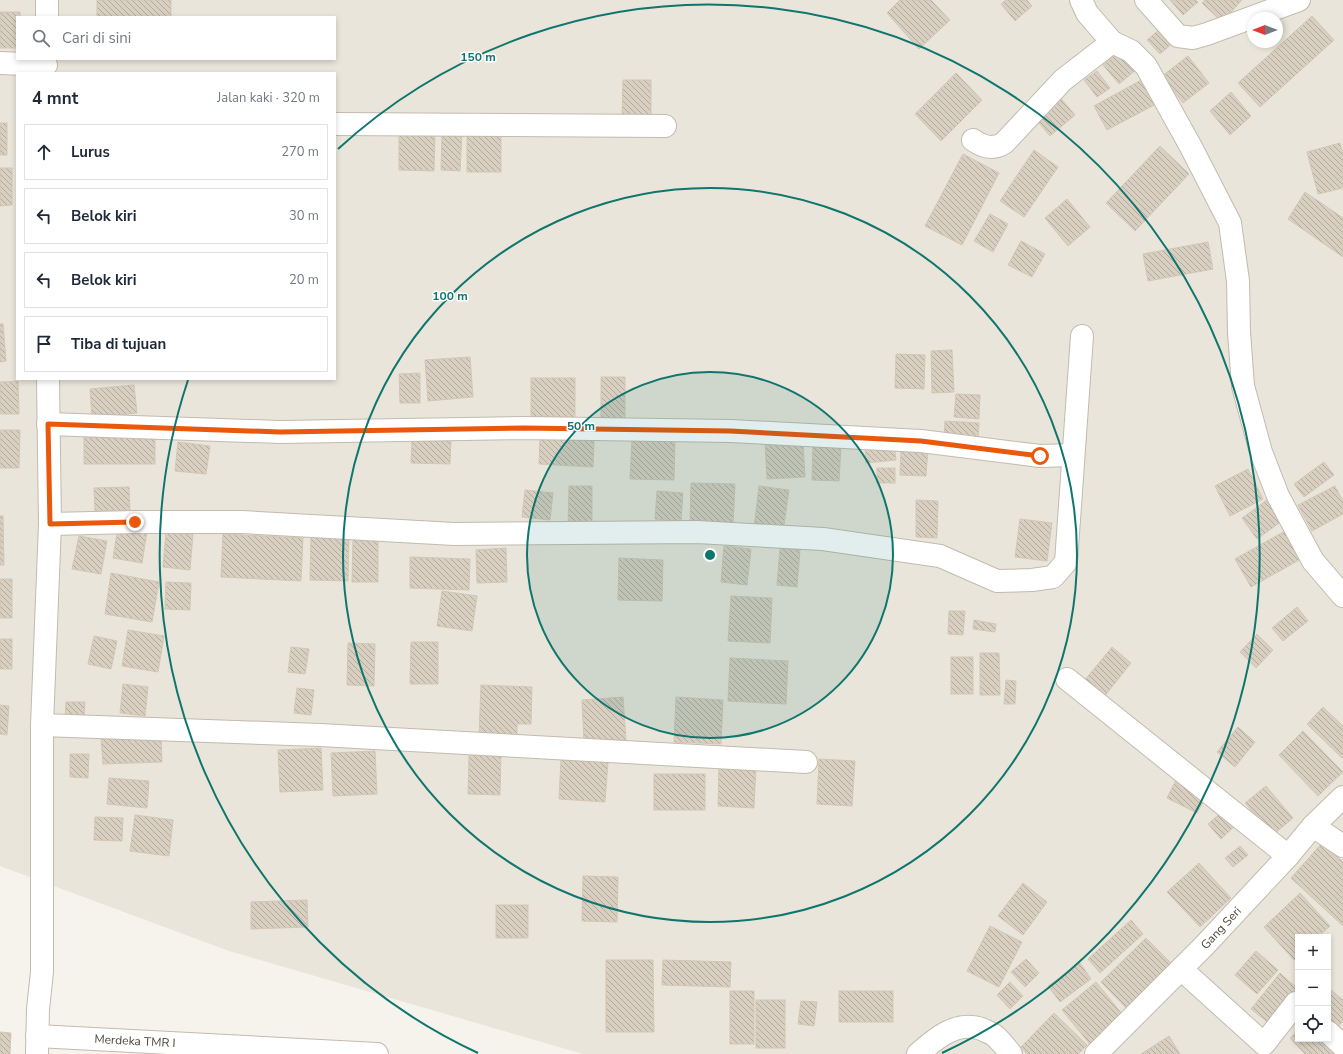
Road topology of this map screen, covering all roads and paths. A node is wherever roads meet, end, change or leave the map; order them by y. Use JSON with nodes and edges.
{"nodes":[{"id":1,"x":47,"y":0,"type":"edge"},
{"id":2,"x":1081,"y":0,"type":"edge"},
{"id":3,"x":1146,"y":0,"type":"edge"},
{"id":4,"x":1299,"y":0,"type":"edge"},
{"id":5,"x":47,"y":16,"type":"edge"},
{"id":6,"x":1112,"y":42,"type":"junction"},
{"id":7,"x":0,"y":64,"type":"edge"},
{"id":8,"x":46,"y":66,"type":"edge"},
{"id":9,"x":336,"y":124,"type":"edge"},
{"id":10,"x":665,"y":126,"type":"dead end"},
{"id":11,"x":973,"y":140,"type":"dead end"},
{"id":12,"x":1082,"y":336,"type":"dead end"},
{"id":13,"x":48,"y":380,"type":"edge"},
{"id":14,"x":48,"y":424,"type":"junction"},
{"id":15,"x":1073,"y":455,"type":"junction"},
{"id":16,"x":50,"y":524,"type":"junction"},
{"id":17,"x":1343,"y":596,"type":"edge"},
{"id":18,"x":1067,"y":679,"type":"dead end"},
{"id":19,"x":42,"y":725,"type":"junction"},
{"id":20,"x":806,"y":762,"type":"dead end"},
{"id":21,"x":1343,"y":797,"type":"edge"},
{"id":22,"x":1314,"y":826,"type":"junction"},
{"id":23,"x":1343,"y":846,"type":"edge"},
{"id":24,"x":1288,"y":856,"type":"junction"},
{"id":25,"x":1181,"y":969,"type":"junction"},
{"id":26,"x":1295,"y":1004,"type":"edge"},
{"id":27,"x":1331,"y":1035,"type":"edge"},
{"id":28,"x":37,"y":1045,"type":"edge"},
{"id":29,"x":1343,"y":1046,"type":"edge"},
{"id":30,"x":377,"y":1054,"type":"edge"},
{"id":31,"x":918,"y":1054,"type":"edge"},
{"id":32,"x":1011,"y":1054,"type":"edge"},
{"id":33,"x":1096,"y":1054,"type":"edge"}],
"edges":[{"from":1,"to":5,"type":"street"},
{"from":2,"to":6,"type":"street"},
{"from":3,"to":4,"type":"street"},
{"from":6,"to":11,"type":"street"},
{"from":6,"to":17,"type":"street"},
{"from":7,"to":8,"type":"street"},
{"from":9,"to":10,"type":"street"},
{"from":12,"to":15,"type":"street"},
{"from":13,"to":14,"type":"street"},
{"from":14,"to":15,"type":"street"},
{"from":14,"to":16,"type":"street"},
{"from":15,"to":16,"type":"street"},
{"from":16,"to":19,"type":"street"},
{"from":18,"to":24,"type":"street"},
{"from":19,"to":20,"type":"street"},
{"from":19,"to":28,"type":"street"},
{"from":21,"to":22,"type":"street","name":"Gang Seri"},
{"from":22,"to":23,"type":"street"},
{"from":22,"to":24,"type":"street","name":"Gang Seri"},
{"from":24,"to":25,"type":"street","name":"Gang Seri"},
{"from":25,"to":26,"type":"street"},
{"from":25,"to":33,"type":"street","name":"Gang Seri"},
{"from":27,"to":29,"type":"street"},
{"from":28,"to":30,"type":"street","name":"Merdeka TMR I"},
{"from":31,"to":32,"type":"street"}]}
